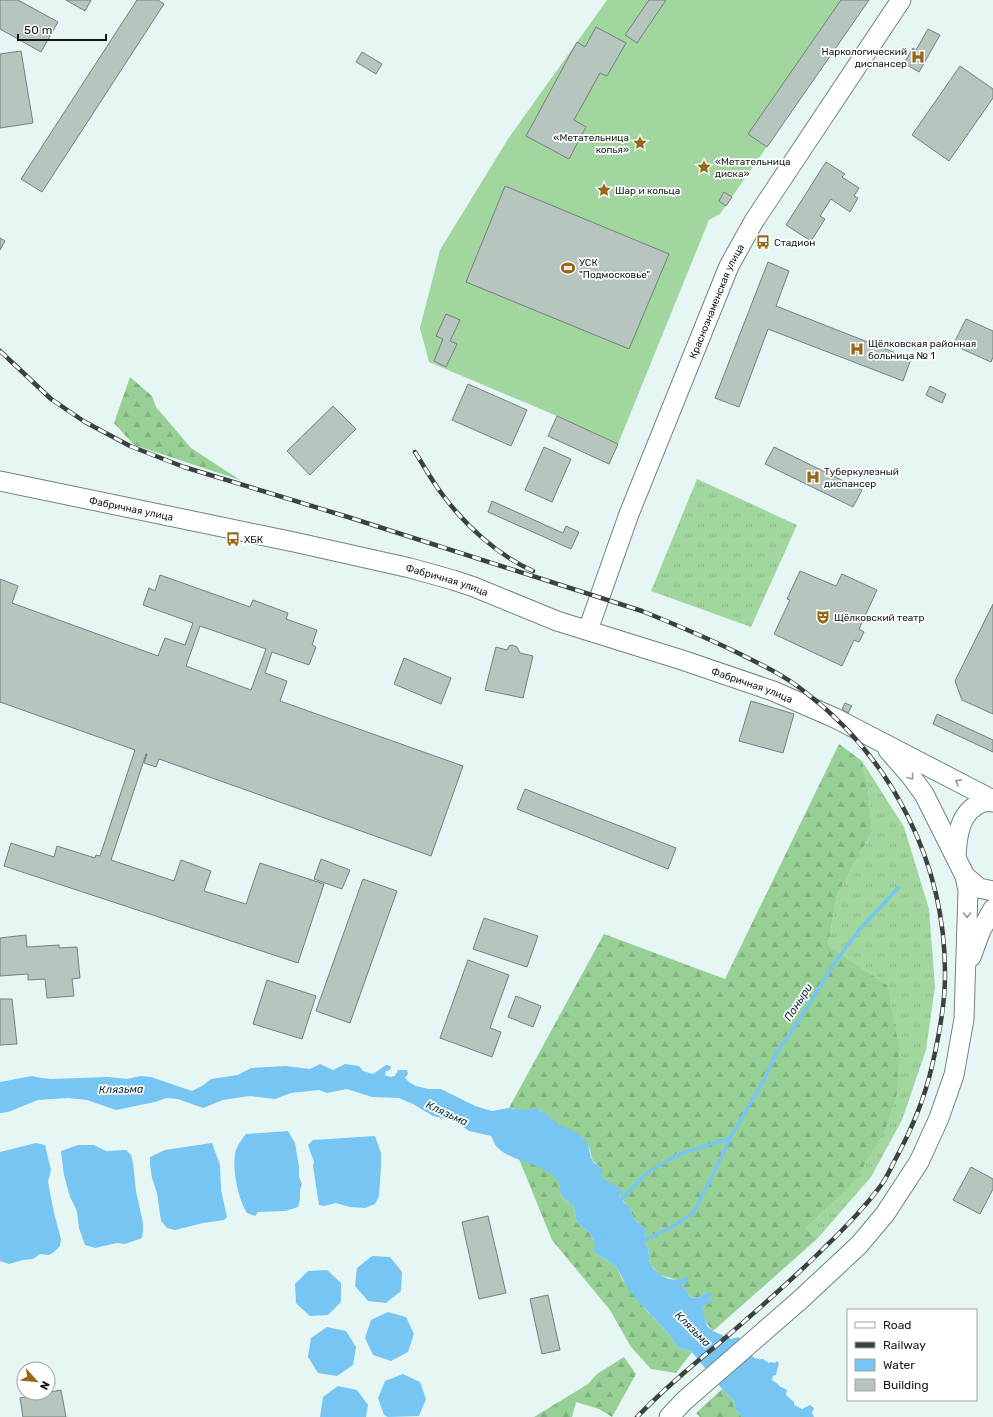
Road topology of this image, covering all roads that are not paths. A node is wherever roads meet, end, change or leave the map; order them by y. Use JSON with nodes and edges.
{"nodes":[{"id":1,"x":901,"y":0,"type":"edge"},
{"id":2,"x":0,"y":481,"type":"edge"},
{"id":3,"x":588,"y":630,"type":"junction"},
{"id":4,"x":875,"y":738,"type":"junction"},
{"id":5,"x":993,"y":801,"type":"edge"},
{"id":6,"x":956,"y":857,"type":"junction"},
{"id":7,"x":965,"y":876,"type":"junction"},
{"id":8,"x":993,"y":891,"type":"edge"},
{"id":9,"x":993,"y":909,"type":"edge"},
{"id":10,"x":966,"y":971,"type":"junction"},
{"id":11,"x":669,"y":1417,"type":"edge"}],
"edges":[{"from":1,"to":3,"type":"street","name":"Краснознаменская улица"},
{"from":2,"to":3,"type":"street","name":"Фабричная улица"},
{"from":3,"to":4,"type":"street","name":"Фабричная улица"},
{"from":5,"to":4,"type":"street","name":"Фабричная улица","one_way":true},
{"from":4,"to":6,"type":"street","name":"Фабричная улица","one_way":true},
{"from":5,"to":6,"type":"street","name":"Фабричная улица"},
{"from":6,"to":7,"type":"street","name":"Фабричная улица"},
{"from":7,"to":8,"type":"street","name":"Фабричная улица"},
{"from":7,"to":10,"type":"street","one_way":true},
{"from":9,"to":10,"type":"street"},
{"from":10,"to":11,"type":"street"}]}
